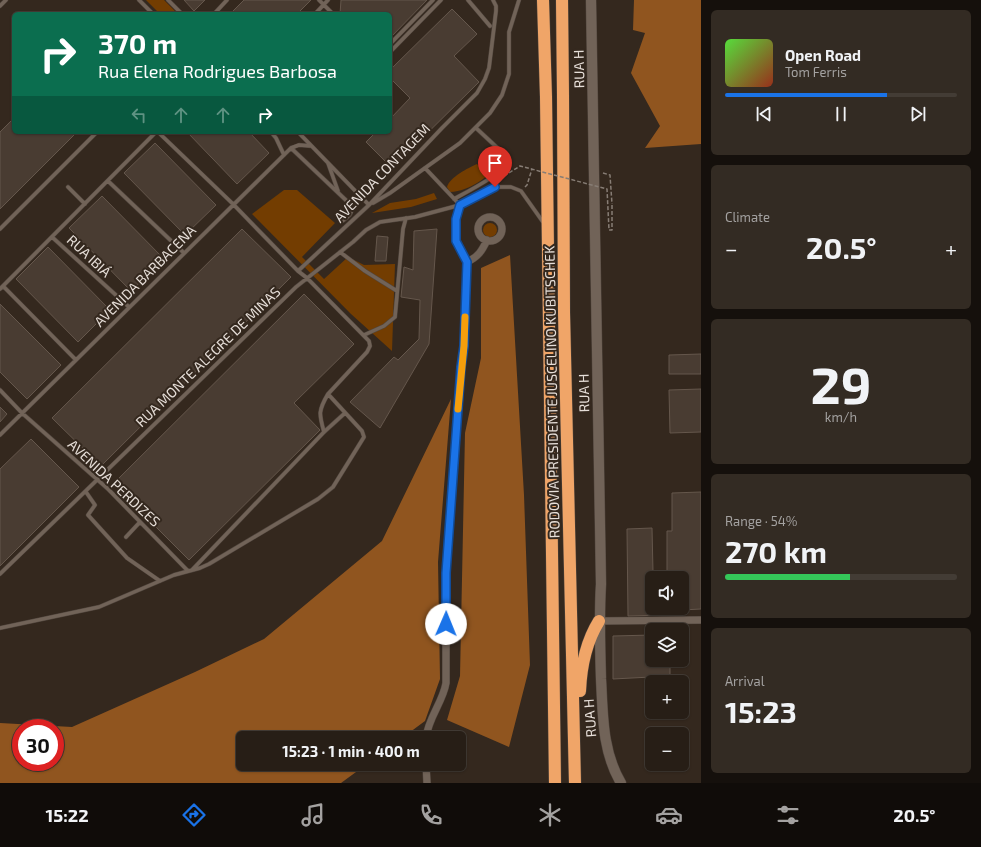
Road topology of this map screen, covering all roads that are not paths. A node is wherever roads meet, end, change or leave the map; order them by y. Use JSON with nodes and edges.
{"nodes":[{"id":1,"x":6,"y":0,"type":"edge"},
{"id":2,"x":139,"y":0,"type":"edge"},
{"id":3,"x":168,"y":0,"type":"edge"},
{"id":4,"x":227,"y":0,"type":"edge"},
{"id":5,"x":319,"y":0,"type":"edge"},
{"id":6,"x":328,"y":0,"type":"edge"},
{"id":7,"x":433,"y":0,"type":"edge"},
{"id":8,"x":441,"y":0,"type":"edge"},
{"id":9,"x":468,"y":0,"type":"edge"},
{"id":10,"x":493,"y":0,"type":"edge"},
{"id":11,"x":519,"y":0,"type":"edge"},
{"id":12,"x":543,"y":0,"type":"edge"},
{"id":13,"x":562,"y":0,"type":"edge"},
{"id":14,"x":592,"y":0,"type":"edge"},
{"id":15,"x":324,"y":5,"type":"junction"},
{"id":16,"x":0,"y":6,"type":"edge"},
{"id":17,"x":151,"y":12,"type":"edge"},
{"id":18,"x":180,"y":12,"type":"edge"},
{"id":19,"x":216,"y":12,"type":"edge"},
{"id":20,"x":316,"y":12,"type":"edge"},
{"id":21,"x":331,"y":12,"type":"edge"},
{"id":22,"x":490,"y":26,"type":"dead end"},
{"id":23,"x":392,"y":42,"type":"edge"},
{"id":24,"x":392,"y":50,"type":"edge"},
{"id":25,"x":476,"y":128,"type":"junction"},
{"id":26,"x":95,"y":134,"type":"edge"},
{"id":27,"x":155,"y":134,"type":"edge"},
{"id":28,"x":159,"y":134,"type":"edge"},
{"id":29,"x":273,"y":134,"type":"edge"},
{"id":30,"x":302,"y":136,"type":"edge"},
{"id":31,"x":311,"y":146,"type":"junction"},
{"id":32,"x":291,"y":148,"type":"junction"},
{"id":33,"x":284,"y":155,"type":"junction"},
{"id":34,"x":328,"y":162,"type":"junction"},
{"id":35,"x":425,"y":168,"type":"junction"},
{"id":36,"x":108,"y":181,"type":"junction"},
{"id":37,"x":68,"y":187,"type":"dead end"},
{"id":38,"x":339,"y":194,"type":"junction"},
{"id":39,"x":454,"y":199,"type":"junction"},
{"id":40,"x":84,"y":204,"type":"junction"},
{"id":41,"x":233,"y":204,"type":"junction"},
{"id":42,"x":369,"y":205,"type":"junction"},
{"id":43,"x":460,"y":205,"type":"junction"},
{"id":44,"x":406,"y":218,"type":"junction"},
{"id":45,"x":341,"y":222,"type":"dead end"},
{"id":46,"x":547,"y":228,"type":"junction"},
{"id":47,"x":0,"y":229,"type":"edge"},
{"id":48,"x":52,"y":236,"type":"junction"},
{"id":49,"x":487,"y":240,"type":"dead end"},
{"id":50,"x":340,"y":252,"type":"junction"},
{"id":51,"x":184,"y":253,"type":"junction"},
{"id":52,"x":467,"y":262,"type":"junction"},
{"id":53,"x":298,"y":272,"type":"junction"},
{"id":54,"x":307,"y":278,"type":"junction"},
{"id":55,"x":1,"y":288,"type":"edge"},
{"id":56,"x":397,"y":291,"type":"junction"},
{"id":57,"x":129,"y":307,"type":"junction"},
{"id":58,"x":364,"y":335,"type":"junction"},
{"id":59,"x":76,"y":360,"type":"junction"},
{"id":60,"x":0,"y":390,"type":"edge"},
{"id":61,"x":328,"y":394,"type":"junction"},
{"id":62,"x":22,"y":413,"type":"junction"},
{"id":63,"x":344,"y":413,"type":"junction"},
{"id":64,"x":324,"y":432,"type":"junction"},
{"id":65,"x":0,"y":435,"type":"edge"},
{"id":66,"x":98,"y":480,"type":"junction"},
{"id":67,"x":86,"y":492,"type":"junction"},
{"id":68,"x":140,"y":522,"type":"junction"},
{"id":69,"x":126,"y":537,"type":"dead end"},
{"id":70,"x":190,"y":570,"type":"junction"},
{"id":71,"x":0,"y":574,"type":"edge"},
{"id":72,"x":160,"y":581,"type":"junction"},
{"id":73,"x":701,"y":620,"type":"edge"},
{"id":74,"x":599,"y":621,"type":"junction"},
{"id":75,"x":0,"y":628,"type":"edge"},
{"id":76,"x":428,"y":731,"type":"edge"},
{"id":77,"x":574,"y":742,"type":"junction"},
{"id":78,"x":555,"y":744,"type":"junction"},
{"id":79,"x":426,"y":771,"type":"edge"},
{"id":80,"x":426,"y":783,"type":"edge"},
{"id":81,"x":548,"y":783,"type":"edge"},
{"id":82,"x":556,"y":783,"type":"edge"},
{"id":83,"x":575,"y":783,"type":"edge"},
{"id":84,"x":621,"y":783,"type":"edge"}],
"edges":[{"from":1,"to":16,"type":"lane"},
{"from":2,"to":17,"type":"lane"},
{"from":3,"to":18,"type":"lane"},
{"from":4,"to":19,"type":"lane"},
{"from":5,"to":15,"type":"lane"},
{"from":6,"to":15,"type":"lane"},
{"from":7,"to":23,"type":"lane"},
{"from":8,"to":24,"type":"lane"},
{"from":9,"to":22,"type":"lane"},
{"from":10,"to":42,"type":"lane","name":"AVENIDA CONTAGEM"},
{"from":11,"to":25,"type":"lane"},
{"from":12,"to":46,"type":"highway","name":"RODOVIA PRESIDENTE JUSCELINO KUBITSCHEK"},
{"from":13,"to":77,"type":"highway","name":"RODOVIA PRESIDENTE JUSCELINO KUBITSCHEK"},
{"from":14,"to":74,"type":"main road","name":"RUA H"},
{"from":15,"to":20,"type":"lane"},
{"from":15,"to":21,"type":"lane"},
{"from":25,"to":35,"type":"lane"},
{"from":25,"to":39,"type":"lane"},
{"from":26,"to":47,"type":"lane"},
{"from":27,"to":36,"type":"lane"},
{"from":28,"to":41,"type":"lane"},
{"from":29,"to":33,"type":"lane"},
{"from":30,"to":31,"type":"lane"},
{"from":31,"to":32,"type":"lane"},
{"from":31,"to":34,"type":"lane"},
{"from":32,"to":33,"type":"lane","name":"AVENIDA BARBACENA"},
{"from":32,"to":38,"type":"lane"},
{"from":33,"to":41,"type":"lane","name":"AVENIDA BARBACENA"},
{"from":34,"to":38,"type":"lane"},
{"from":34,"to":42,"type":"lane"},
{"from":35,"to":39,"type":"lane"},
{"from":35,"to":42,"type":"lane"},
{"from":36,"to":40,"type":"lane"},
{"from":36,"to":51,"type":"lane"},
{"from":37,"to":40,"type":"lane"},
{"from":38,"to":45,"type":"lane"},
{"from":39,"to":43,"type":"lane"},
{"from":40,"to":48,"type":"lane"},
{"from":41,"to":51,"type":"lane","name":"AVENIDA BARBACENA"},
{"from":41,"to":53,"type":"lane"},
{"from":42,"to":53,"type":"lane","name":"AVENIDA CONTAGEM"},
{"from":43,"to":44,"type":"lane","name":"RUA MONTE ALEGRE DE MINAS"},
{"from":43,"to":46,"type":"lane","name":"RUA MONTE ALEGRE DE MINAS"},
{"from":43,"to":52,"type":"lane"},
{"from":44,"to":50,"type":"lane","name":"RUA MONTE ALEGRE DE MINAS"},
{"from":44,"to":56,"type":"lane"},
{"from":46,"to":78,"type":"highway","name":"RODOVIA PRESIDENTE JUSCELINO KUBITSCHEK"},
{"from":48,"to":55,"type":"lane"},
{"from":48,"to":57,"type":"lane","name":"RUA IBIÁ"},
{"from":49,"to":52,"type":"street"},
{"from":50,"to":54,"type":"lane","name":"RUA MONTE ALEGRE DE MINAS"},
{"from":50,"to":56,"type":"lane"},
{"from":51,"to":57,"type":"lane","name":"AVENIDA BARBACENA"},
{"from":52,"to":76,"type":"street"},
{"from":53,"to":54,"type":"lane"},
{"from":54,"to":58,"type":"lane"},
{"from":54,"to":66,"type":"lane","name":"RUA MONTE ALEGRE DE MINAS"},
{"from":55,"to":59,"type":"lane"},
{"from":56,"to":58,"type":"lane"},
{"from":57,"to":59,"type":"lane","name":"AVENIDA BARBACENA"},
{"from":58,"to":61,"type":"lane"},
{"from":59,"to":62,"type":"lane","name":"AVENIDA BARBACENA"},
{"from":60,"to":62,"type":"lane","name":"AVENIDA PERDIZES"},
{"from":61,"to":63,"type":"lane"},
{"from":61,"to":64,"type":"lane"},
{"from":62,"to":65,"type":"lane","name":"AVENIDA BARBACENA"},
{"from":62,"to":66,"type":"lane","name":"AVENIDA PERDIZES"},
{"from":63,"to":64,"type":"lane"},
{"from":63,"to":70,"type":"lane"},
{"from":64,"to":70,"type":"lane"},
{"from":66,"to":67,"type":"lane","name":"RUA MONTE ALEGRE DE MINAS"},
{"from":66,"to":68,"type":"lane","name":"AVENIDA PERDIZES"},
{"from":67,"to":71,"type":"lane","name":"RUA MONTE ALEGRE DE MINAS"},
{"from":67,"to":72,"type":"lane"},
{"from":68,"to":69,"type":"lane"},
{"from":68,"to":70,"type":"lane","name":"AVENIDA PERDIZES"},
{"from":70,"to":72,"type":"lane"},
{"from":72,"to":75,"type":"lane"},
{"from":73,"to":74,"type":"street"},
{"from":74,"to":77,"type":"highway"},
{"from":74,"to":84,"type":"main road","name":"RUA H"},
{"from":77,"to":83,"type":"highway","name":"RODOVIA PRESIDENTE JUSCELINO KUBITSCHEK"},
{"from":78,"to":81,"type":"highway"},
{"from":78,"to":82,"type":"highway","name":"RODOVIA PRESIDENTE JUSCELINO KUBITSCHEK"},
{"from":79,"to":80,"type":"street"}]}
